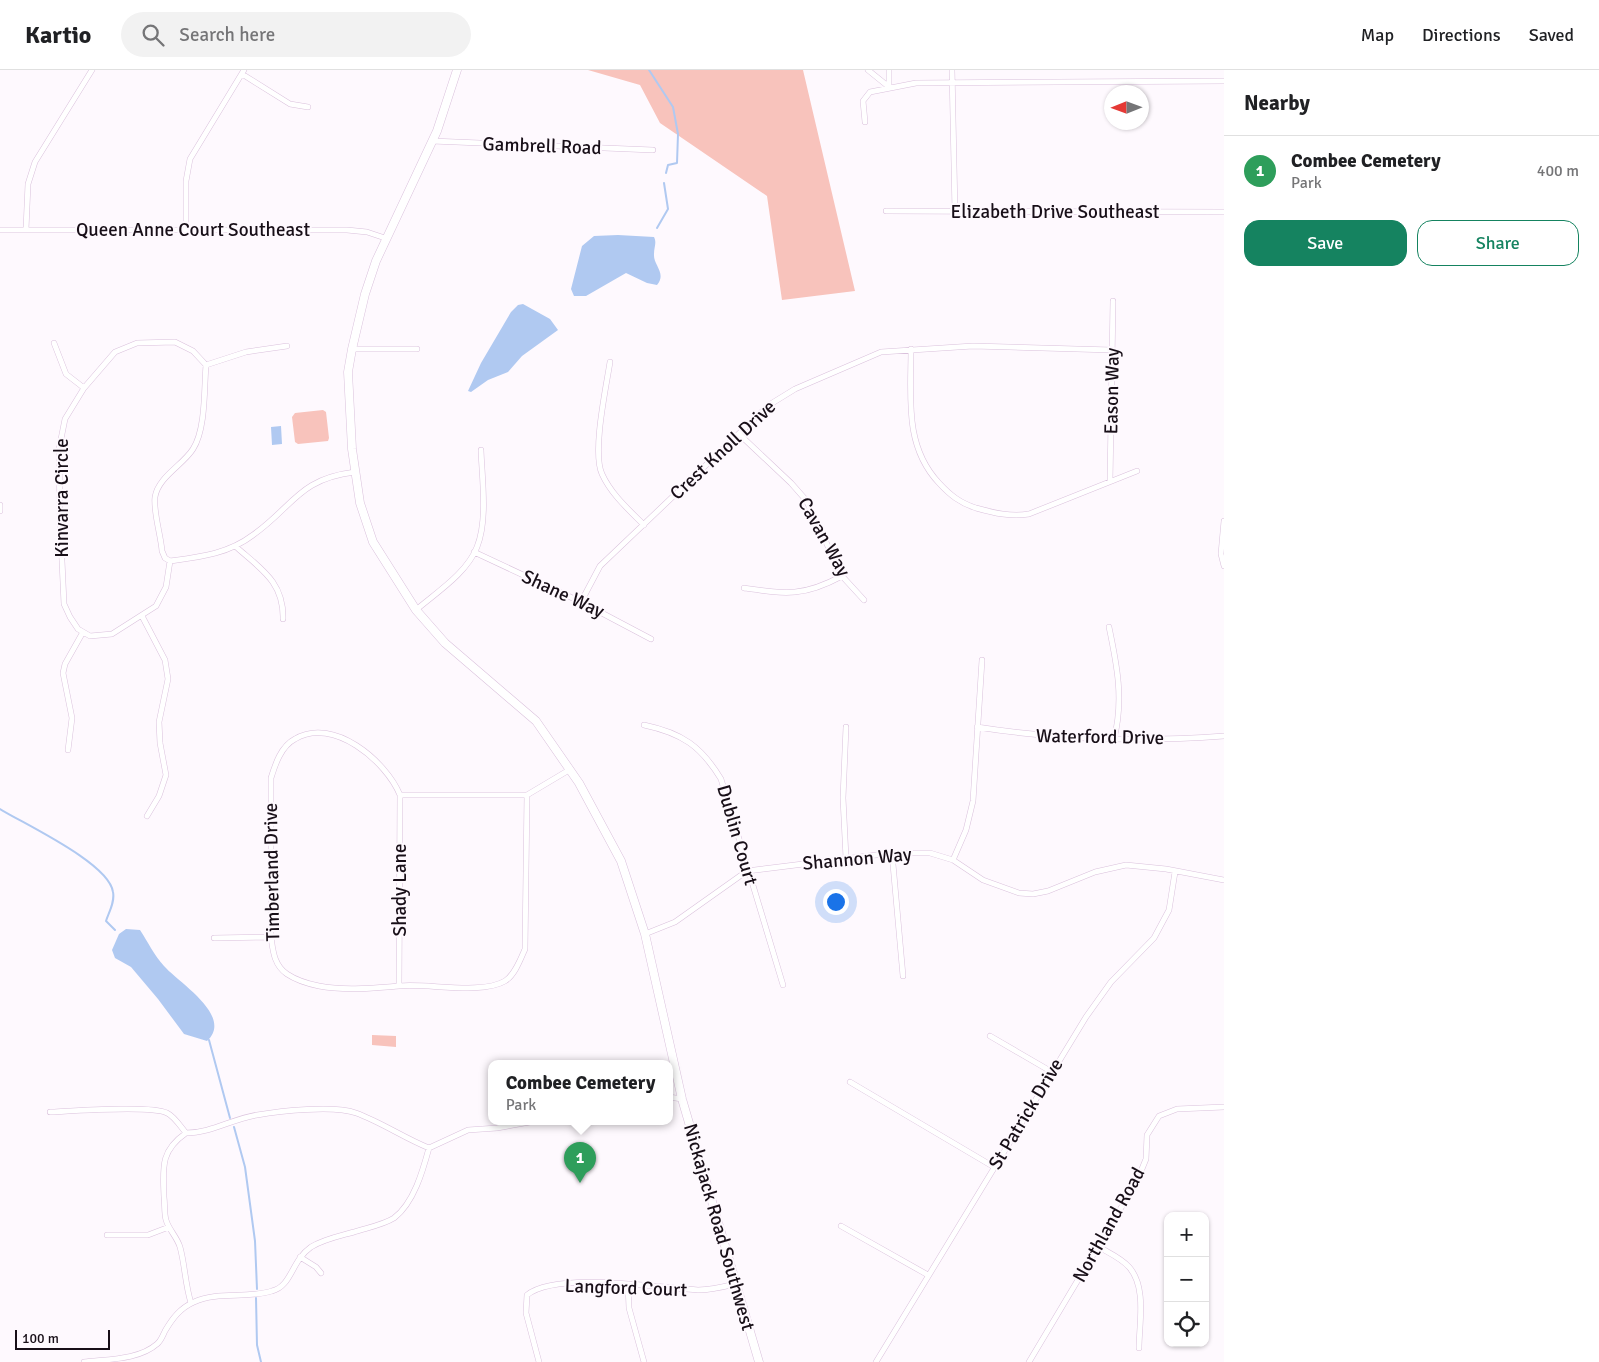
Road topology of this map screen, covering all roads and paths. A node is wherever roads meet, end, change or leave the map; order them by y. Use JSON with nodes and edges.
{"nodes":[{"id":1,"x":92,"y":70,"type":"edge"},
{"id":2,"x":458,"y":70,"type":"edge"},
{"id":3,"x":868,"y":70,"type":"edge"},
{"id":4,"x":889,"y":70,"type":"edge"},
{"id":5,"x":952,"y":70,"type":"edge"},
{"id":6,"x":243,"y":72,"type":"edge"},
{"id":7,"x":1224,"y":82,"type":"edge"},
{"id":8,"x":952,"y":84,"type":"junction"},
{"id":9,"x":889,"y":87,"type":"junction"},
{"id":10,"x":308,"y":107,"type":"dead end"},
{"id":11,"x":865,"y":122,"type":"dead end"},
{"id":12,"x":432,"y":141,"type":"junction"},
{"id":13,"x":653,"y":150,"type":"dead end"},
{"id":14,"x":886,"y":211,"type":"dead end"},
{"id":15,"x":955,"y":212,"type":"junction"},
{"id":16,"x":1224,"y":212,"type":"edge"},
{"id":17,"x":186,"y":229,"type":"junction"},
{"id":18,"x":0,"y":230,"type":"edge"},
{"id":19,"x":26,"y":230,"type":"junction"},
{"id":20,"x":385,"y":238,"type":"junction"},
{"id":21,"x":1113,"y":301,"type":"dead end"},
{"id":22,"x":54,"y":343,"type":"dead end"},
{"id":23,"x":286,"y":346,"type":"dead end"},
{"id":24,"x":352,"y":349,"type":"junction"},
{"id":25,"x":417,"y":349,"type":"dead end"},
{"id":26,"x":911,"y":349,"type":"junction"},
{"id":27,"x":1112,"y":350,"type":"junction"},
{"id":28,"x":610,"y":362,"type":"dead end"},
{"id":29,"x":206,"y":365,"type":"junction"},
{"id":30,"x":84,"y":388,"type":"junction"},
{"id":31,"x":739,"y":434,"type":"junction"},
{"id":32,"x":481,"y":450,"type":"dead end"},
{"id":33,"x":1137,"y":471,"type":"dead end"},
{"id":34,"x":355,"y":472,"type":"junction"},
{"id":35,"x":1110,"y":481,"type":"junction"},
{"id":36,"x":0,"y":505,"type":"edge"},
{"id":37,"x":0,"y":511,"type":"edge"},
{"id":38,"x":1224,"y":521,"type":"edge"},
{"id":39,"x":644,"y":524,"type":"junction"},
{"id":40,"x":235,"y":546,"type":"junction"},
{"id":41,"x":474,"y":552,"type":"junction"},
{"id":42,"x":170,"y":561,"type":"junction"},
{"id":43,"x":1224,"y":566,"type":"edge"},
{"id":44,"x":842,"y":576,"type":"junction"},
{"id":45,"x":744,"y":588,"type":"dead end"},
{"id":46,"x":864,"y":600,"type":"dead end"},
{"id":47,"x":581,"y":602,"type":"junction"},
{"id":48,"x":416,"y":610,"type":"junction"},
{"id":49,"x":142,"y":616,"type":"junction"},
{"id":50,"x":283,"y":619,"type":"dead end"},
{"id":51,"x":1108,"y":627,"type":"dead end"},
{"id":52,"x":83,"y":632,"type":"junction"},
{"id":53,"x":651,"y":638,"type":"dead end"},
{"id":54,"x":982,"y":660,"type":"dead end"},
{"id":55,"x":644,"y":725,"type":"dead end"},
{"id":56,"x":846,"y":727,"type":"dead end"},
{"id":57,"x":978,"y":727,"type":"junction"},
{"id":58,"x":1224,"y":736,"type":"edge"},
{"id":59,"x":1114,"y":739,"type":"junction"},
{"id":60,"x":68,"y":750,"type":"dead end"},
{"id":61,"x":569,"y":770,"type":"junction"},
{"id":62,"x":400,"y":795,"type":"junction"},
{"id":63,"x":527,"y":795,"type":"junction"},
{"id":64,"x":147,"y":816,"type":"dead end"},
{"id":65,"x":892,"y":853,"type":"junction"},
{"id":66,"x":846,"y":858,"type":"junction"},
{"id":67,"x":953,"y":860,"type":"junction"},
{"id":68,"x":747,"y":871,"type":"junction"},
{"id":69,"x":1175,"y":872,"type":"junction"},
{"id":70,"x":1224,"y":880,"type":"edge"},
{"id":71,"x":644,"y":934,"type":"junction"},
{"id":72,"x":271,"y":937,"type":"junction"},
{"id":73,"x":214,"y":938,"type":"dead end"},
{"id":74,"x":902,"y":976,"type":"dead end"},
{"id":75,"x":783,"y":985,"type":"dead end"},
{"id":76,"x":399,"y":986,"type":"junction"},
{"id":77,"x":990,"y":1036,"type":"dead end"},
{"id":78,"x":1052,"y":1072,"type":"junction"},
{"id":79,"x":850,"y":1082,"type":"dead end"},
{"id":80,"x":673,"y":1098,"type":"edge"},
{"id":81,"x":682,"y":1099,"type":"junction"},
{"id":82,"x":1224,"y":1107,"type":"edge"},
{"id":83,"x":50,"y":1112,"type":"dead end"},
{"id":84,"x":514,"y":1125,"type":"edge"},
{"id":85,"x":186,"y":1132,"type":"junction"},
{"id":86,"x":429,"y":1148,"type":"junction"},
{"id":87,"x":994,"y":1167,"type":"junction"},
{"id":88,"x":841,"y":1226,"type":"dead end"},
{"id":89,"x":168,"y":1227,"type":"junction"},
{"id":90,"x":107,"y":1235,"type":"dead end"},
{"id":91,"x":1100,"y":1247,"type":"junction"},
{"id":92,"x":300,"y":1257,"type":"junction"},
{"id":93,"x":321,"y":1273,"type":"dead end"},
{"id":94,"x":928,"y":1275,"type":"junction"},
{"id":95,"x":628,"y":1284,"type":"junction"},
{"id":96,"x":736,"y":1284,"type":"junction"},
{"id":97,"x":191,"y":1303,"type":"junction"},
{"id":98,"x":1139,"y":1348,"type":"dead end"},
{"id":99,"x":84,"y":1362,"type":"edge"},
{"id":100,"x":539,"y":1362,"type":"edge"},
{"id":101,"x":644,"y":1362,"type":"edge"},
{"id":102,"x":759,"y":1362,"type":"edge"},
{"id":103,"x":876,"y":1362,"type":"edge"},
{"id":104,"x":1029,"y":1362,"type":"edge"}],
"edges":[{"from":1,"to":19,"type":"street"},
{"from":2,"to":12,"type":"street","name":"Nickajack Road Southwest"},
{"from":3,"to":9,"type":"street"},
{"from":4,"to":9,"type":"street"},
{"from":5,"to":8,"type":"street"},
{"from":6,"to":10,"type":"street"},
{"from":6,"to":17,"type":"street"},
{"from":7,"to":8,"type":"street"},
{"from":8,"to":9,"type":"street"},
{"from":8,"to":15,"type":"street"},
{"from":9,"to":11,"type":"street"},
{"from":12,"to":13,"type":"street","name":"Gambrell Road"},
{"from":12,"to":20,"type":"street","name":"Nickajack Road Southwest"},
{"from":14,"to":15,"type":"street","name":"Elizabeth Drive Southeast"},
{"from":15,"to":16,"type":"street","name":"Elizabeth Drive Southeast"},
{"from":17,"to":19,"type":"street","name":"Queen Anne Court Southeast"},
{"from":17,"to":20,"type":"street","name":"Queen Anne Court Southeast"},
{"from":18,"to":19,"type":"street","name":"Queen Anne Court Southeast"},
{"from":20,"to":24,"type":"street","name":"Nickajack Road Southwest"},
{"from":21,"to":27,"type":"street","name":"Eason Way"},
{"from":22,"to":30,"type":"street"},
{"from":23,"to":29,"type":"street"},
{"from":24,"to":25,"type":"street"},
{"from":24,"to":34,"type":"street","name":"Nickajack Road Southwest"},
{"from":26,"to":27,"type":"street","name":"Crest Knoll Drive"},
{"from":26,"to":31,"type":"street","name":"Crest Knoll Drive"},
{"from":26,"to":35,"type":"street"},
{"from":27,"to":35,"type":"street","name":"Eason Way"},
{"from":28,"to":39,"type":"street"},
{"from":29,"to":30,"type":"street","name":"Kinvarra Circle"},
{"from":29,"to":42,"type":"street"},
{"from":30,"to":52,"type":"street","name":"Kinvarra Circle"},
{"from":31,"to":39,"type":"street","name":"Crest Knoll Drive"},
{"from":31,"to":44,"type":"street","name":"Cavan Way"},
{"from":32,"to":41,"type":"street"},
{"from":33,"to":35,"type":"street"},
{"from":34,"to":40,"type":"street"},
{"from":34,"to":48,"type":"street","name":"Nickajack Road Southwest"},
{"from":36,"to":37,"type":"street"},
{"from":38,"to":43,"type":"street"},
{"from":39,"to":47,"type":"street","name":"Crest Knoll Drive"},
{"from":40,"to":42,"type":"street"},
{"from":40,"to":50,"type":"street"},
{"from":41,"to":47,"type":"street","name":"Shane Way"},
{"from":41,"to":48,"type":"street"},
{"from":42,"to":49,"type":"street"},
{"from":44,"to":45,"type":"street"},
{"from":44,"to":46,"type":"street","name":"Cavan Way"},
{"from":47,"to":53,"type":"street","name":"Shane Way"},
{"from":48,"to":61,"type":"street","name":"Nickajack Road Southwest"},
{"from":49,"to":52,"type":"street"},
{"from":49,"to":64,"type":"street"},
{"from":51,"to":59,"type":"street"},
{"from":52,"to":60,"type":"street"},
{"from":54,"to":57,"type":"street"},
{"from":55,"to":68,"type":"street","name":"Dublin Court"},
{"from":56,"to":66,"type":"street"},
{"from":57,"to":59,"type":"street","name":"Waterford Drive"},
{"from":57,"to":67,"type":"street"},
{"from":58,"to":59,"type":"street","name":"Waterford Drive"},
{"from":61,"to":63,"type":"street"},
{"from":61,"to":71,"type":"street","name":"Nickajack Road Southwest"},
{"from":62,"to":63,"type":"street"},
{"from":62,"to":72,"type":"street","name":"Timberland Drive"},
{"from":62,"to":76,"type":"street","name":"Shady Lane"},
{"from":63,"to":76,"type":"street","name":"Timberland Drive"},
{"from":65,"to":66,"type":"street","name":"Shannon Way"},
{"from":65,"to":67,"type":"street","name":"Shannon Way"},
{"from":65,"to":74,"type":"street"},
{"from":66,"to":68,"type":"street","name":"Shannon Way"},
{"from":67,"to":69,"type":"street","name":"Shannon Way"},
{"from":68,"to":71,"type":"street","name":"Shannon Way"},
{"from":68,"to":75,"type":"street","name":"Dublin Court"},
{"from":69,"to":70,"type":"street","name":"Shannon Way"},
{"from":69,"to":78,"type":"street","name":"St Patrick Drive"},
{"from":71,"to":81,"type":"street","name":"Nickajack Road Southwest"},
{"from":72,"to":73,"type":"street"},
{"from":72,"to":76,"type":"street","name":"Timberland Drive"},
{"from":77,"to":78,"type":"street"},
{"from":78,"to":87,"type":"street","name":"St Patrick Drive"},
{"from":79,"to":87,"type":"street"},
{"from":80,"to":81,"type":"street"},
{"from":81,"to":96,"type":"street","name":"Nickajack Road Southwest"},
{"from":82,"to":91,"type":"street","name":"Northland Road"},
{"from":83,"to":85,"type":"street"},
{"from":84,"to":86,"type":"street"},
{"from":85,"to":86,"type":"street"},
{"from":85,"to":89,"type":"street"},
{"from":86,"to":92,"type":"street"},
{"from":87,"to":94,"type":"street","name":"St Patrick Drive"},
{"from":88,"to":94,"type":"street"},
{"from":89,"to":90,"type":"street"},
{"from":89,"to":97,"type":"street"},
{"from":91,"to":98,"type":"street"},
{"from":91,"to":104,"type":"street","name":"Northland Road"},
{"from":92,"to":93,"type":"street"},
{"from":92,"to":97,"type":"street"},
{"from":94,"to":103,"type":"street","name":"St Patrick Drive"},
{"from":95,"to":96,"type":"street","name":"Langford Court"},
{"from":95,"to":100,"type":"street","name":"Langford Court"},
{"from":95,"to":101,"type":"street"},
{"from":96,"to":102,"type":"street","name":"Nickajack Road Southwest"},
{"from":97,"to":99,"type":"street"}]}
